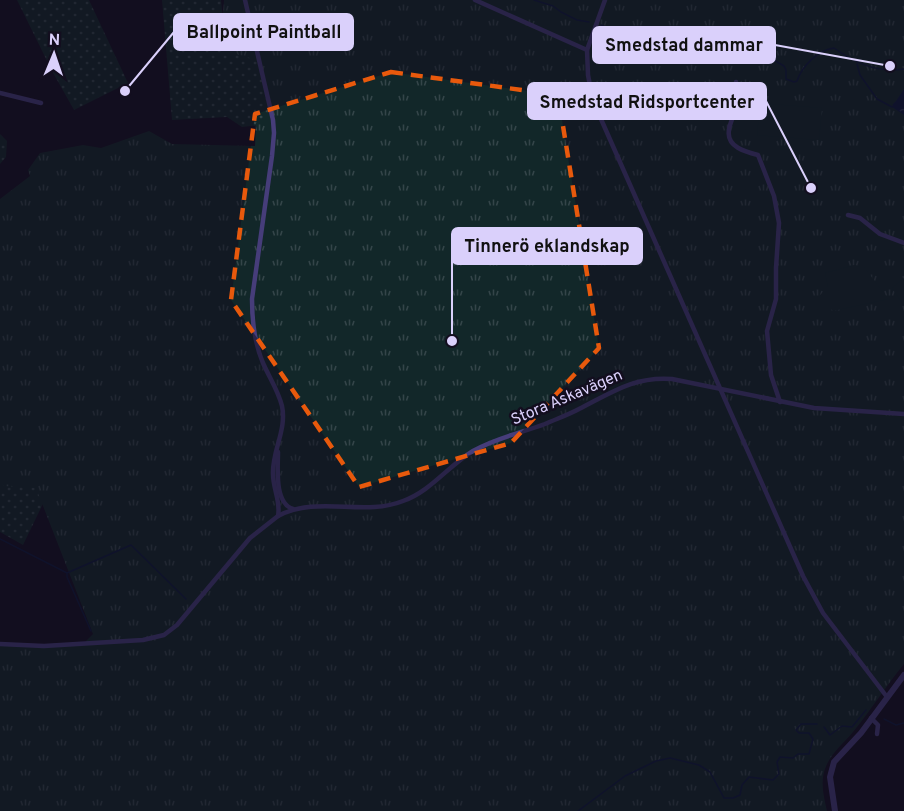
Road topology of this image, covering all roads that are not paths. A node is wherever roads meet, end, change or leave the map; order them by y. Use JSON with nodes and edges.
{"nodes":[{"id":1,"x":245,"y":0,"type":"edge"},
{"id":2,"x":474,"y":0,"type":"edge"},
{"id":3,"x":605,"y":0,"type":"edge"},
{"id":4,"x":587,"y":50,"type":"junction"},
{"id":5,"x":736,"y":82,"type":"dead end"},
{"id":6,"x":0,"y":93,"type":"edge"},
{"id":7,"x":41,"y":103,"type":"dead end"},
{"id":8,"x":848,"y":215,"type":"dead end"},
{"id":9,"x":904,"y":243,"type":"edge"},
{"id":10,"x":720,"y":389,"type":"junction"},
{"id":11,"x":780,"y":402,"type":"junction"},
{"id":12,"x":904,"y":414,"type":"edge"},
{"id":13,"x":278,"y":449,"type":"junction"},
{"id":14,"x":293,"y":509,"type":"junction"},
{"id":15,"x":278,"y":516,"type":"junction"},
{"id":16,"x":0,"y":644,"type":"edge"},
{"id":17,"x":904,"y":675,"type":"edge"},
{"id":18,"x":887,"y":697,"type":"junction"},
{"id":19,"x":871,"y":718,"type":"junction"},
{"id":20,"x":877,"y":734,"type":"dead end"},
{"id":21,"x":835,"y":811,"type":"edge"}],
"edges":[{"from":1,"to":13,"type":"street"},
{"from":2,"to":4,"type":"street"},
{"from":3,"to":4,"type":"street"},
{"from":4,"to":10,"type":"street"},
{"from":5,"to":11,"type":"street"},
{"from":6,"to":7,"type":"street"},
{"from":8,"to":9,"type":"street"},
{"from":10,"to":11,"type":"street","name":"Stora Askavägen"},
{"from":10,"to":14,"type":"street","name":"Stora Askavägen"},
{"from":10,"to":18,"type":"street"},
{"from":11,"to":12,"type":"street","name":"Stora Askavägen"},
{"from":13,"to":14,"type":"street"},
{"from":13,"to":15,"type":"street"},
{"from":14,"to":15,"type":"street","name":"Stora Askavägen"},
{"from":15,"to":16,"type":"street","name":"Stora Askavägen"},
{"from":17,"to":18,"type":"street"},
{"from":18,"to":19,"type":"street"},
{"from":19,"to":20,"type":"street"},
{"from":19,"to":21,"type":"street"}]}
